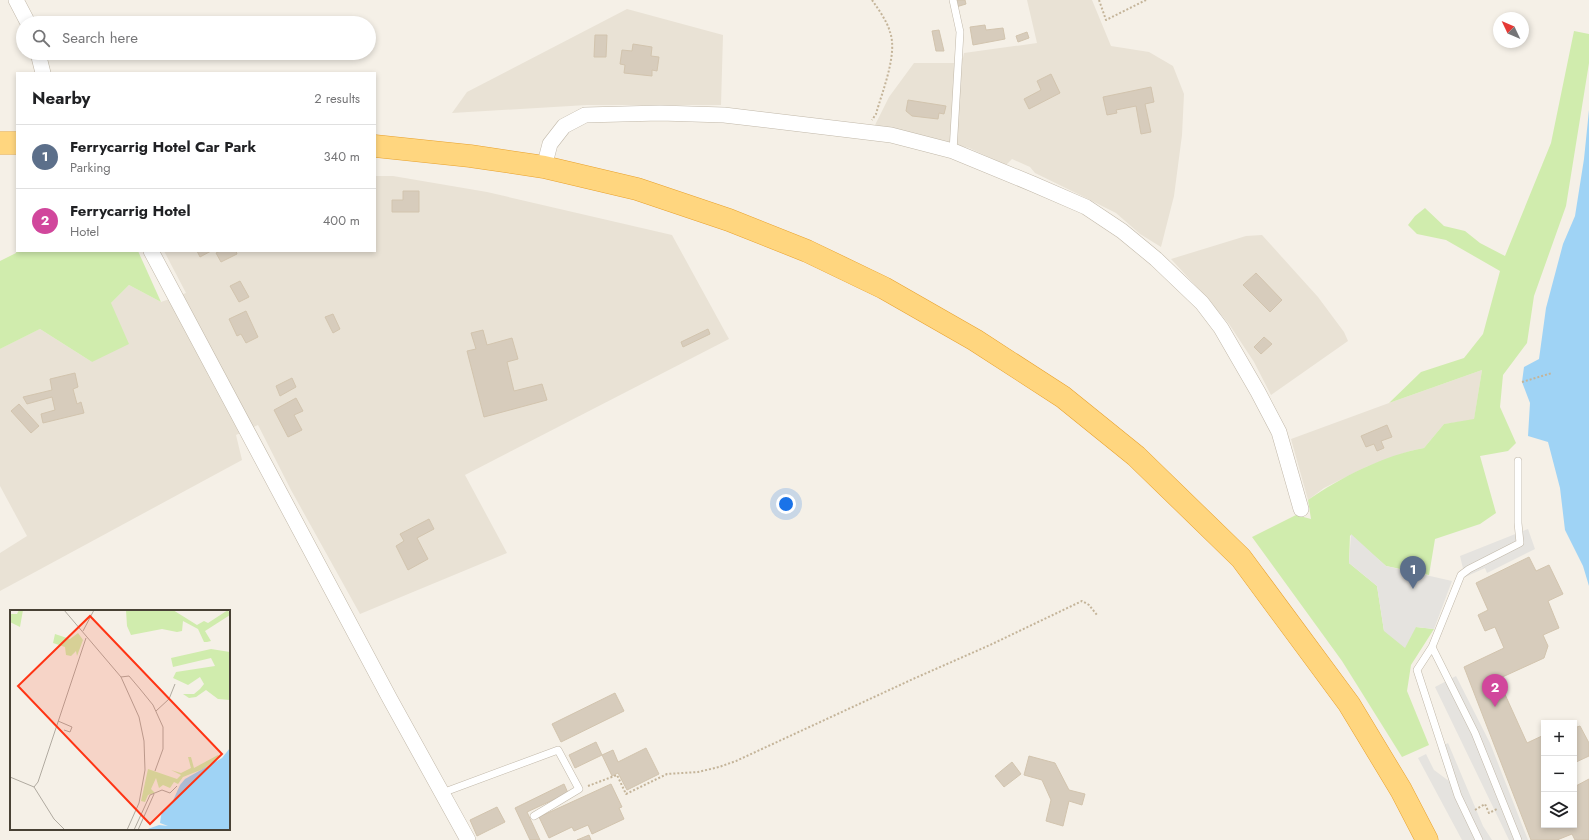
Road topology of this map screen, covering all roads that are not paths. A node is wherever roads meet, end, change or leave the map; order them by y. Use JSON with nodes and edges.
{"nodes":[{"id":1,"x":16,"y":0,"type":"edge"},
{"id":2,"x":953,"y":0,"type":"edge"},
{"id":3,"x":24,"y":16,"type":"edge"},
{"id":4,"x":40,"y":60,"type":"edge"},
{"id":5,"x":43,"y":72,"type":"edge"},
{"id":6,"x":0,"y":143,"type":"edge"},
{"id":7,"x":16,"y":143,"type":"edge"},
{"id":8,"x":376,"y":146,"type":"edge"},
{"id":9,"x":953,"y":151,"type":"junction"},
{"id":10,"x":544,"y":167,"type":"junction"},
{"id":11,"x":152,"y":252,"type":"edge"},
{"id":12,"x":1518,"y":461,"type":"dead end"},
{"id":13,"x":1301,"y":509,"type":"dead end"},
{"id":14,"x":1432,"y":647,"type":"junction"},
{"id":15,"x":442,"y":793,"type":"junction"},
{"id":16,"x":534,"y":816,"type":"dead end"},
{"id":17,"x":468,"y":840,"type":"edge"},
{"id":18,"x":1427,"y":840,"type":"edge"},
{"id":19,"x":1479,"y":840,"type":"edge"},
{"id":20,"x":1518,"y":840,"type":"edge"}],
"edges":[{"from":1,"to":3,"type":"street"},
{"from":2,"to":9,"type":"lane"},
{"from":4,"to":5,"type":"street"},
{"from":6,"to":7,"type":"highway"},
{"from":8,"to":10,"type":"highway"},
{"from":9,"to":10,"type":"street"},
{"from":9,"to":13,"type":"street"},
{"from":10,"to":18,"type":"highway"},
{"from":11,"to":15,"type":"street"},
{"from":12,"to":14,"type":"lane"},
{"from":14,"to":19,"type":"lane"},
{"from":14,"to":20,"type":"lane"},
{"from":15,"to":16,"type":"lane"},
{"from":15,"to":17,"type":"street"}]}
